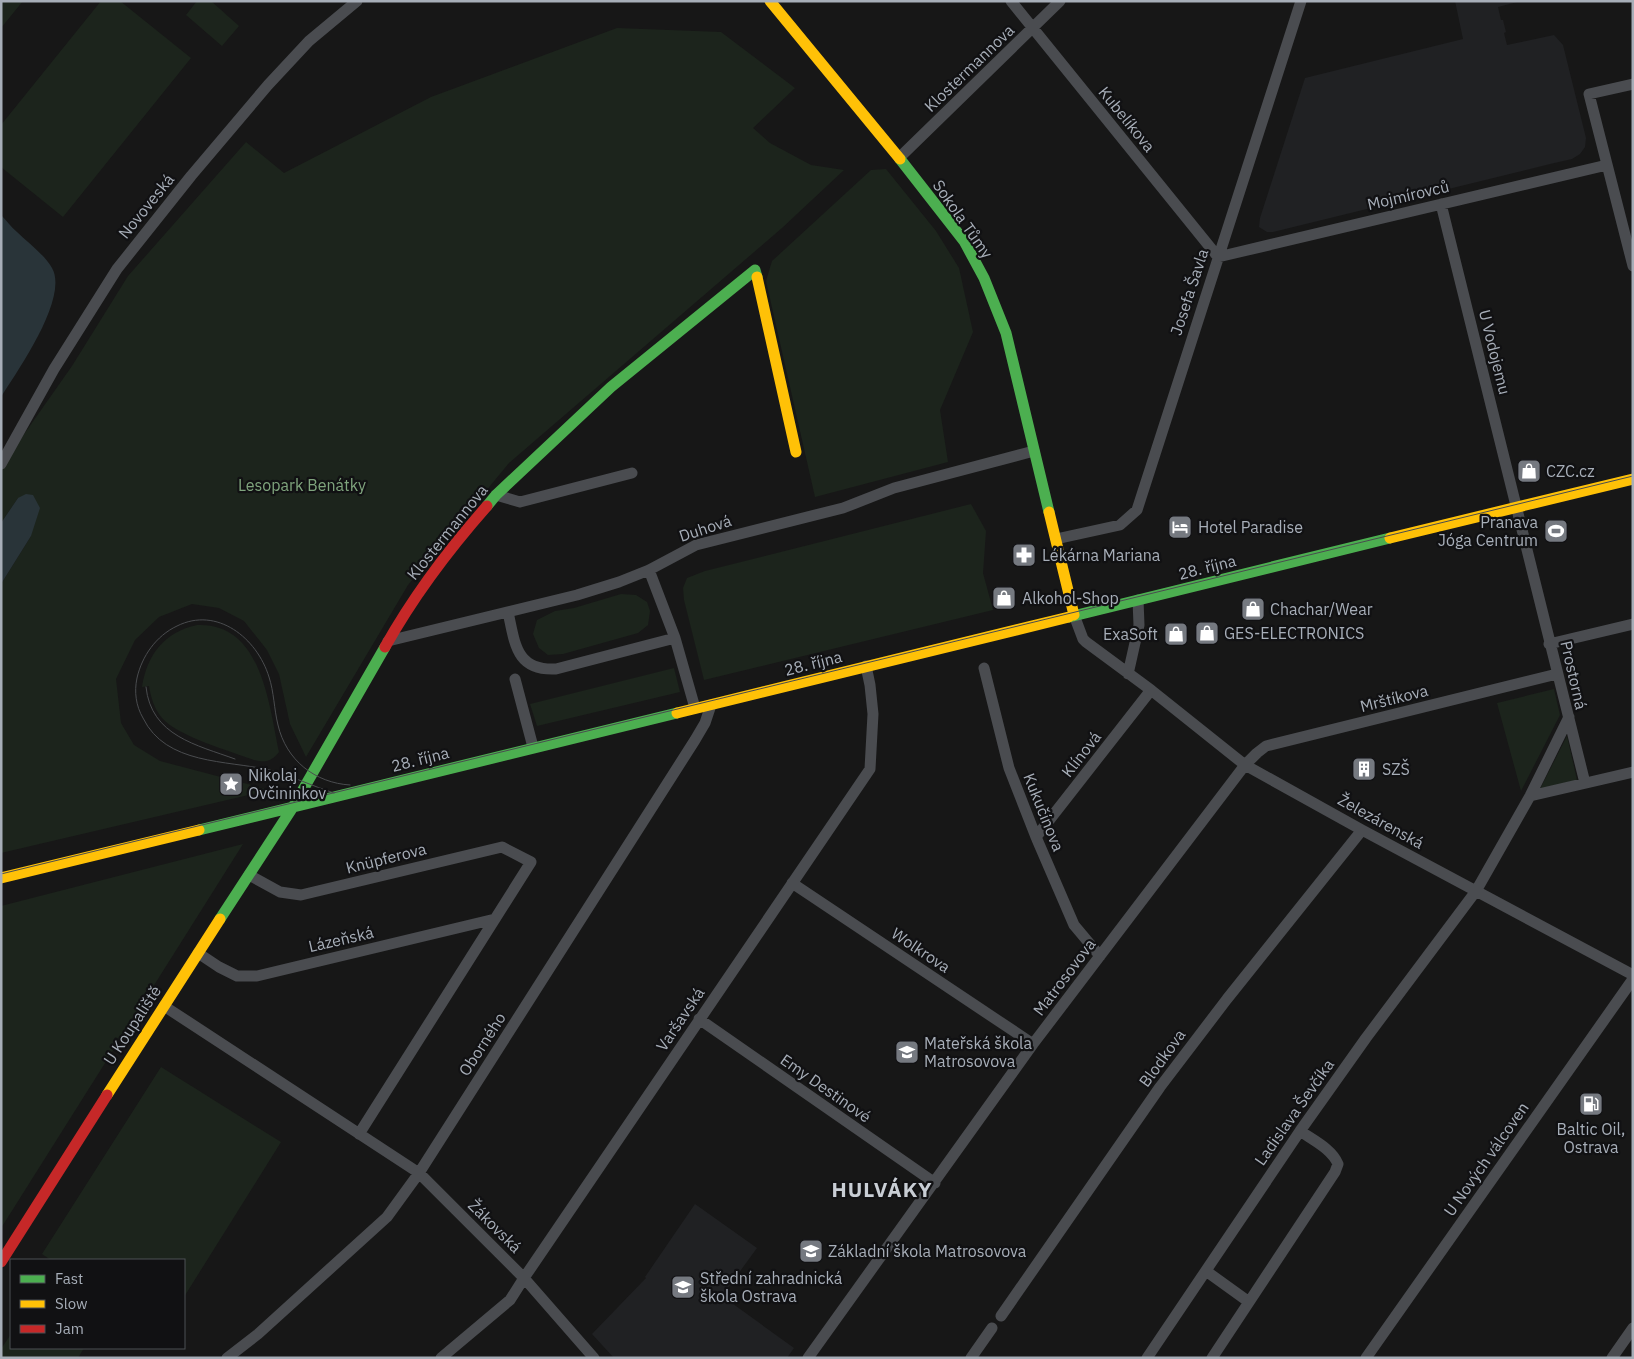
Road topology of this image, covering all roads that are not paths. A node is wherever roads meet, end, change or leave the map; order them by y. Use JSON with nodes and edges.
{"nodes":[{"id":1,"x":357,"y":1,"type":"edge"},
{"id":2,"x":770,"y":1,"type":"edge"},
{"id":3,"x":1011,"y":1,"type":"edge"},
{"id":4,"x":1060,"y":1,"type":"edge"},
{"id":5,"x":1301,"y":1,"type":"edge"},
{"id":6,"x":1033,"y":28,"type":"junction"},
{"id":7,"x":1633,"y":84,"type":"edge"},
{"id":8,"x":899,"y":158,"type":"junction"},
{"id":9,"x":1607,"y":165,"type":"junction"},
{"id":10,"x":1441,"y":204,"type":"junction"},
{"id":11,"x":1218,"y":257,"type":"junction"},
{"id":12,"x":1633,"y":266,"type":"edge"},
{"id":13,"x":1034,"y":451,"type":"junction"},
{"id":14,"x":796,"y":452,"type":"dead end"},
{"id":15,"x":1,"y":464,"type":"edge"},
{"id":16,"x":632,"y":473,"type":"dead end"},
{"id":17,"x":1633,"y":479,"type":"edge"},
{"id":18,"x":496,"y":495,"type":"junction"},
{"id":19,"x":1517,"y":508,"type":"junction"},
{"id":20,"x":1056,"y":539,"type":"junction"},
{"id":21,"x":650,"y":570,"type":"junction"},
{"id":22,"x":1138,"y":600,"type":"junction"},
{"id":23,"x":508,"y":612,"type":"junction"},
{"id":24,"x":1074,"y":615,"type":"junction"},
{"id":25,"x":1633,"y":624,"type":"edge"},
{"id":26,"x":675,"y":638,"type":"junction"},
{"id":27,"x":388,"y":641,"type":"junction"},
{"id":28,"x":1550,"y":644,"type":"junction"},
{"id":29,"x":866,"y":666,"type":"junction"},
{"id":30,"x":984,"y":668,"type":"dead end"},
{"id":31,"x":1128,"y":674,"type":"junction"},
{"id":32,"x":1557,"y":674,"type":"junction"},
{"id":33,"x":515,"y":679,"type":"dead end"},
{"id":34,"x":1151,"y":690,"type":"junction"},
{"id":35,"x":711,"y":704,"type":"junction"},
{"id":36,"x":695,"y":708,"type":"junction"},
{"id":37,"x":1569,"y":718,"type":"junction"},
{"id":38,"x":533,"y":747,"type":"junction"},
{"id":39,"x":1246,"y":765,"type":"junction"},
{"id":40,"x":1633,"y":772,"type":"edge"},
{"id":41,"x":1585,"y":783,"type":"junction"},
{"id":42,"x":1530,"y":796,"type":"junction"},
{"id":43,"x":293,"y":807,"type":"junction"},
{"id":44,"x":1362,"y":830,"type":"junction"},
{"id":45,"x":1036,"y":837,"type":"junction"},
{"id":46,"x":249,"y":875,"type":"junction"},
{"id":47,"x":1,"y":878,"type":"edge"},
{"id":48,"x":792,"y":883,"type":"junction"},
{"id":49,"x":1476,"y":891,"type":"junction"},
{"id":50,"x":495,"y":918,"type":"junction"},
{"id":51,"x":198,"y":953,"type":"junction"},
{"id":52,"x":1100,"y":956,"type":"junction"},
{"id":53,"x":1633,"y":977,"type":"edge"},
{"id":54,"x":164,"y":1006,"type":"junction"},
{"id":55,"x":699,"y":1019,"type":"junction"},
{"id":56,"x":1033,"y":1044,"type":"junction"},
{"id":57,"x":1300,"y":1131,"type":"junction"},
{"id":58,"x":359,"y":1134,"type":"junction"},
{"id":59,"x":419,"y":1173,"type":"junction"},
{"id":60,"x":935,"y":1182,"type":"junction"},
{"id":61,"x":1,"y":1262,"type":"edge"},
{"id":62,"x":1206,"y":1271,"type":"junction"},
{"id":63,"x":524,"y":1278,"type":"junction"},
{"id":64,"x":1249,"y":1302,"type":"junction"},
{"id":65,"x":1001,"y":1316,"type":"dead end"},
{"id":66,"x":992,"y":1328,"type":"dead end"},
{"id":67,"x":1633,"y":1328,"type":"edge"},
{"id":68,"x":227,"y":1358,"type":"edge"},
{"id":69,"x":441,"y":1358,"type":"edge"},
{"id":70,"x":594,"y":1358,"type":"edge"},
{"id":71,"x":808,"y":1358,"type":"edge"},
{"id":72,"x":971,"y":1358,"type":"edge"},
{"id":73,"x":1147,"y":1358,"type":"edge"},
{"id":74,"x":1212,"y":1358,"type":"edge"},
{"id":75,"x":1366,"y":1358,"type":"edge"},
{"id":76,"x":1612,"y":1358,"type":"edge"}],
"edges":[{"from":1,"to":15,"type":"street","name":"Novoveská"},
{"from":2,"to":8,"type":"street","name":"Sokola Tůmy"},
{"from":3,"to":6,"type":"street","name":"Kubelíkova"},
{"from":4,"to":6,"type":"street","name":"Klostermannova"},
{"from":5,"to":11,"type":"street","name":"Josefa Šavla"},
{"from":6,"to":8,"type":"street","name":"Klostermannova"},
{"from":6,"to":11,"type":"street","name":"Kubelíkova"},
{"from":7,"to":9,"type":"street"},
{"from":8,"to":13,"type":"street","name":"Sokola Tůmy"},
{"from":9,"to":10,"type":"street","name":"Mojmírovců"},
{"from":9,"to":12,"type":"street"},
{"from":10,"to":11,"type":"street","name":"Mojmírovců"},
{"from":10,"to":19,"type":"street","name":"U Vodojemu"},
{"from":11,"to":20,"type":"street","name":"Josefa Šavla"},
{"from":13,"to":20,"type":"street","name":"Sokola Tůmy"},
{"from":13,"to":21,"type":"street","name":"Duhová"},
{"from":14,"to":18,"type":"street","name":"Klostermannova"},
{"from":16,"to":18,"type":"street"},
{"from":17,"to":19,"type":"street","name":"28. října"},
{"from":18,"to":27,"type":"street","name":"Klostermannova"},
{"from":19,"to":22,"type":"street","name":"28. října"},
{"from":19,"to":28,"type":"street","name":"Prostorná"},
{"from":20,"to":24,"type":"street","name":"Sokola Tůmy"},
{"from":21,"to":23,"type":"street","name":"Duhová"},
{"from":21,"to":26,"type":"street"},
{"from":22,"to":24,"type":"street","name":"28. října"},
{"from":22,"to":31,"type":"street"},
{"from":23,"to":26,"type":"street"},
{"from":23,"to":27,"type":"street","name":"Duhová"},
{"from":24,"to":29,"type":"street","name":"28. října"},
{"from":24,"to":31,"type":"street","name":"Železárenská"},
{"from":25,"to":28,"type":"street"},
{"from":26,"to":36,"type":"street"},
{"from":27,"to":43,"type":"street","name":"Klostermannova"},
{"from":28,"to":32,"type":"street","name":"Prostorná"},
{"from":29,"to":35,"type":"street","name":"28. října"},
{"from":29,"to":48,"type":"street","name":"Varšavská"},
{"from":30,"to":45,"type":"street","name":"Kukučínova"},
{"from":31,"to":34,"type":"street","name":"Železárenská"},
{"from":32,"to":37,"type":"street","name":"Prostorná"},
{"from":32,"to":39,"type":"street","name":"Mrštíkova"},
{"from":33,"to":38,"type":"street"},
{"from":34,"to":39,"type":"street","name":"Železárenská"},
{"from":34,"to":45,"type":"street","name":"Klínová"},
{"from":35,"to":36,"type":"street","name":"28. října"},
{"from":35,"to":59,"type":"street","name":"Oborného"},
{"from":36,"to":38,"type":"street","name":"28. října"},
{"from":37,"to":41,"type":"street"},
{"from":37,"to":42,"type":"street","name":"Prostorná"},
{"from":38,"to":43,"type":"street","name":"28. října"},
{"from":39,"to":44,"type":"street","name":"Železárenská"},
{"from":39,"to":52,"type":"street","name":"Matrosovova"},
{"from":40,"to":41,"type":"street"},
{"from":41,"to":42,"type":"street"},
{"from":42,"to":49,"type":"street","name":"Prostorná"},
{"from":43,"to":46,"type":"street","name":"U Koupaliště"},
{"from":43,"to":47,"type":"street","name":"28. října"},
{"from":44,"to":49,"type":"street","name":"Železárenská"},
{"from":44,"to":65,"type":"street","name":"Blodkova"},
{"from":45,"to":52,"type":"street","name":"Kukučínova"},
{"from":46,"to":50,"type":"street","name":"Knüpferova"},
{"from":46,"to":51,"type":"street","name":"U Koupaliště"},
{"from":48,"to":55,"type":"street","name":"Varšavská"},
{"from":48,"to":56,"type":"street","name":"Wolkrova"},
{"from":49,"to":53,"type":"street","name":"Železárenská"},
{"from":49,"to":57,"type":"street","name":"Ladislava Ševčíka"},
{"from":50,"to":51,"type":"street","name":"Lázeňská"},
{"from":50,"to":58,"type":"street"},
{"from":51,"to":54,"type":"street","name":"U Koupaliště"},
{"from":52,"to":56,"type":"street","name":"Matrosovova"},
{"from":53,"to":75,"type":"street","name":"U Nových válcoven"},
{"from":54,"to":58,"type":"street","name":"Žákovská"},
{"from":54,"to":61,"type":"street","name":"U Koupaliště"},
{"from":55,"to":60,"type":"street","name":"Emy Destinové"},
{"from":55,"to":63,"type":"street","name":"Varšavská"},
{"from":56,"to":60,"type":"street","name":"Matrosovova"},
{"from":57,"to":62,"type":"street","name":"Ladislava Ševčíka"},
{"from":57,"to":64,"type":"street"},
{"from":58,"to":59,"type":"street","name":"Žákovská"},
{"from":59,"to":63,"type":"street","name":"Žákovská"},
{"from":59,"to":68,"type":"street","name":"Oborného"},
{"from":60,"to":71,"type":"street","name":"Matrosovova"},
{"from":62,"to":64,"type":"street"},
{"from":62,"to":73,"type":"street","name":"Ladislava Ševčíka"},
{"from":63,"to":69,"type":"street","name":"Varšavská"},
{"from":63,"to":70,"type":"street","name":"Žákovská"},
{"from":64,"to":74,"type":"street"},
{"from":66,"to":72,"type":"street"},
{"from":67,"to":76,"type":"street"}]}
